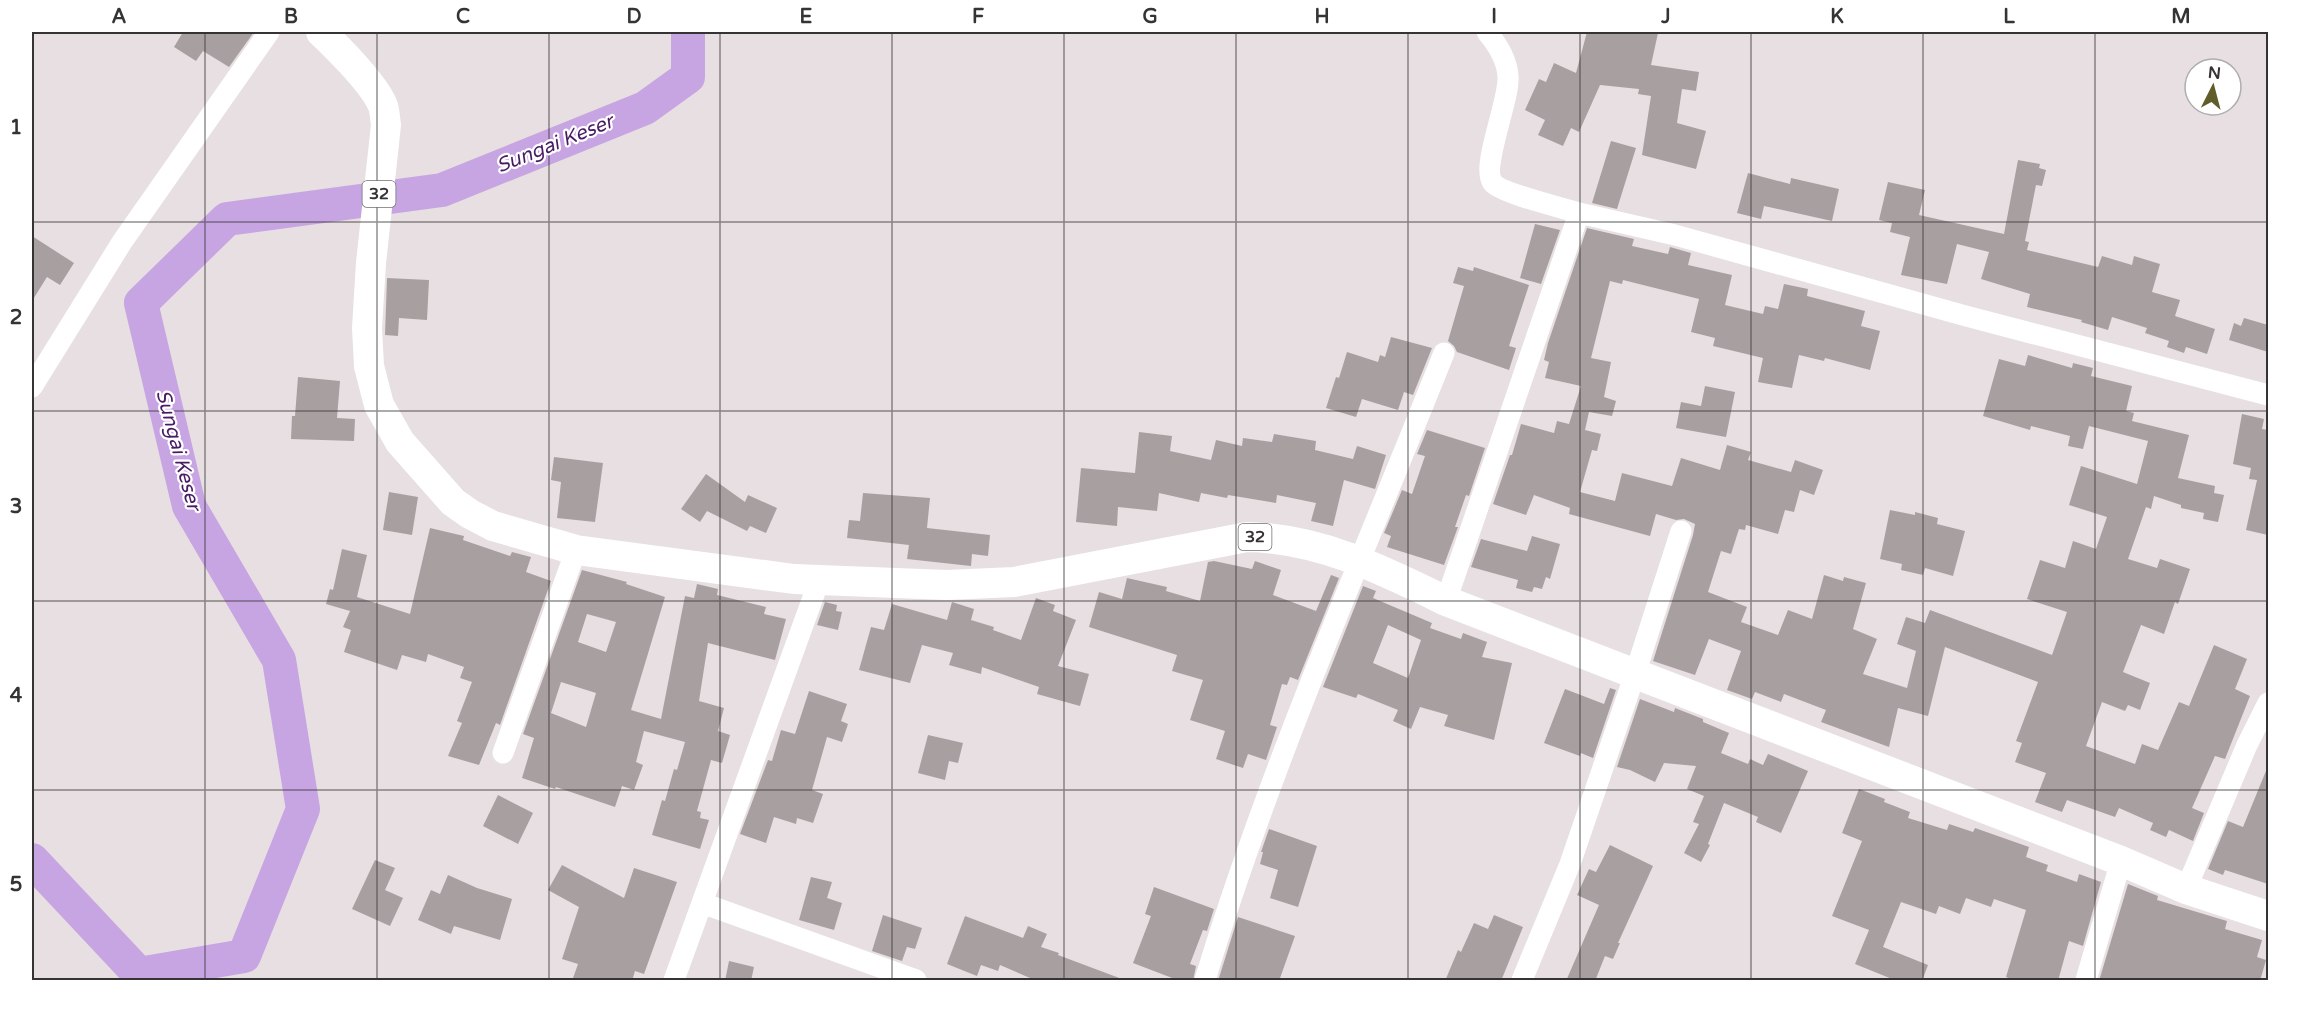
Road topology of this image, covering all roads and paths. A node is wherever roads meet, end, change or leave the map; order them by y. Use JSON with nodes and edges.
{"nodes":[{"id":1,"x":269,"y":32,"type":"edge"},
{"id":2,"x":321,"y":32,"type":"edge"},
{"id":3,"x":1487,"y":32,"type":"edge"},
{"id":4,"x":1579,"y":213,"type":"junction"},
{"id":5,"x":1444,"y":353,"type":"dead end"},
{"id":6,"x":32,"y":387,"type":"edge"},
{"id":7,"x":2268,"y":395,"type":"edge"},
{"id":8,"x":1681,"y":531,"type":"dead end"},
{"id":9,"x":576,"y":550,"type":"junction"},
{"id":10,"x":1360,"y":562,"type":"junction"},
{"id":11,"x":819,"y":581,"type":"junction"},
{"id":12,"x":1446,"y":601,"type":"junction"},
{"id":13,"x":1635,"y":674,"type":"junction"},
{"id":14,"x":2268,"y":703,"type":"edge"},
{"id":15,"x":502,"y":753,"type":"dead end"},
{"id":16,"x":2121,"y":861,"type":"junction"},
{"id":17,"x":2186,"y":890,"type":"junction"},
{"id":18,"x":702,"y":903,"type":"junction"},
{"id":19,"x":2268,"y":916,"type":"edge"},
{"id":20,"x":674,"y":981,"type":"edge"},
{"id":21,"x":916,"y":981,"type":"edge"},
{"id":22,"x":1205,"y":981,"type":"edge"},
{"id":23,"x":1522,"y":981,"type":"edge"},
{"id":24,"x":2086,"y":981,"type":"edge"}],
"edges":[{"from":1,"to":6,"type":"street"},
{"from":2,"to":9,"type":"highway","number":"32"},
{"from":3,"to":4,"type":"street"},
{"from":4,"to":7,"type":"street"},
{"from":4,"to":12,"type":"street"},
{"from":5,"to":10,"type":"street"},
{"from":8,"to":13,"type":"street"},
{"from":9,"to":11,"type":"highway","number":"32"},
{"from":9,"to":15,"type":"street"},
{"from":10,"to":11,"type":"highway","number":"32"},
{"from":10,"to":12,"type":"highway","number":"32"},
{"from":10,"to":22,"type":"street"},
{"from":11,"to":18,"type":"street"},
{"from":12,"to":13,"type":"highway","number":"32"},
{"from":13,"to":16,"type":"highway","number":"32"},
{"from":13,"to":23,"type":"street"},
{"from":14,"to":17,"type":"street"},
{"from":16,"to":17,"type":"highway","number":"32"},
{"from":16,"to":24,"type":"street"},
{"from":17,"to":19,"type":"highway","number":"32"},
{"from":18,"to":20,"type":"street"},
{"from":18,"to":21,"type":"street"}]}
